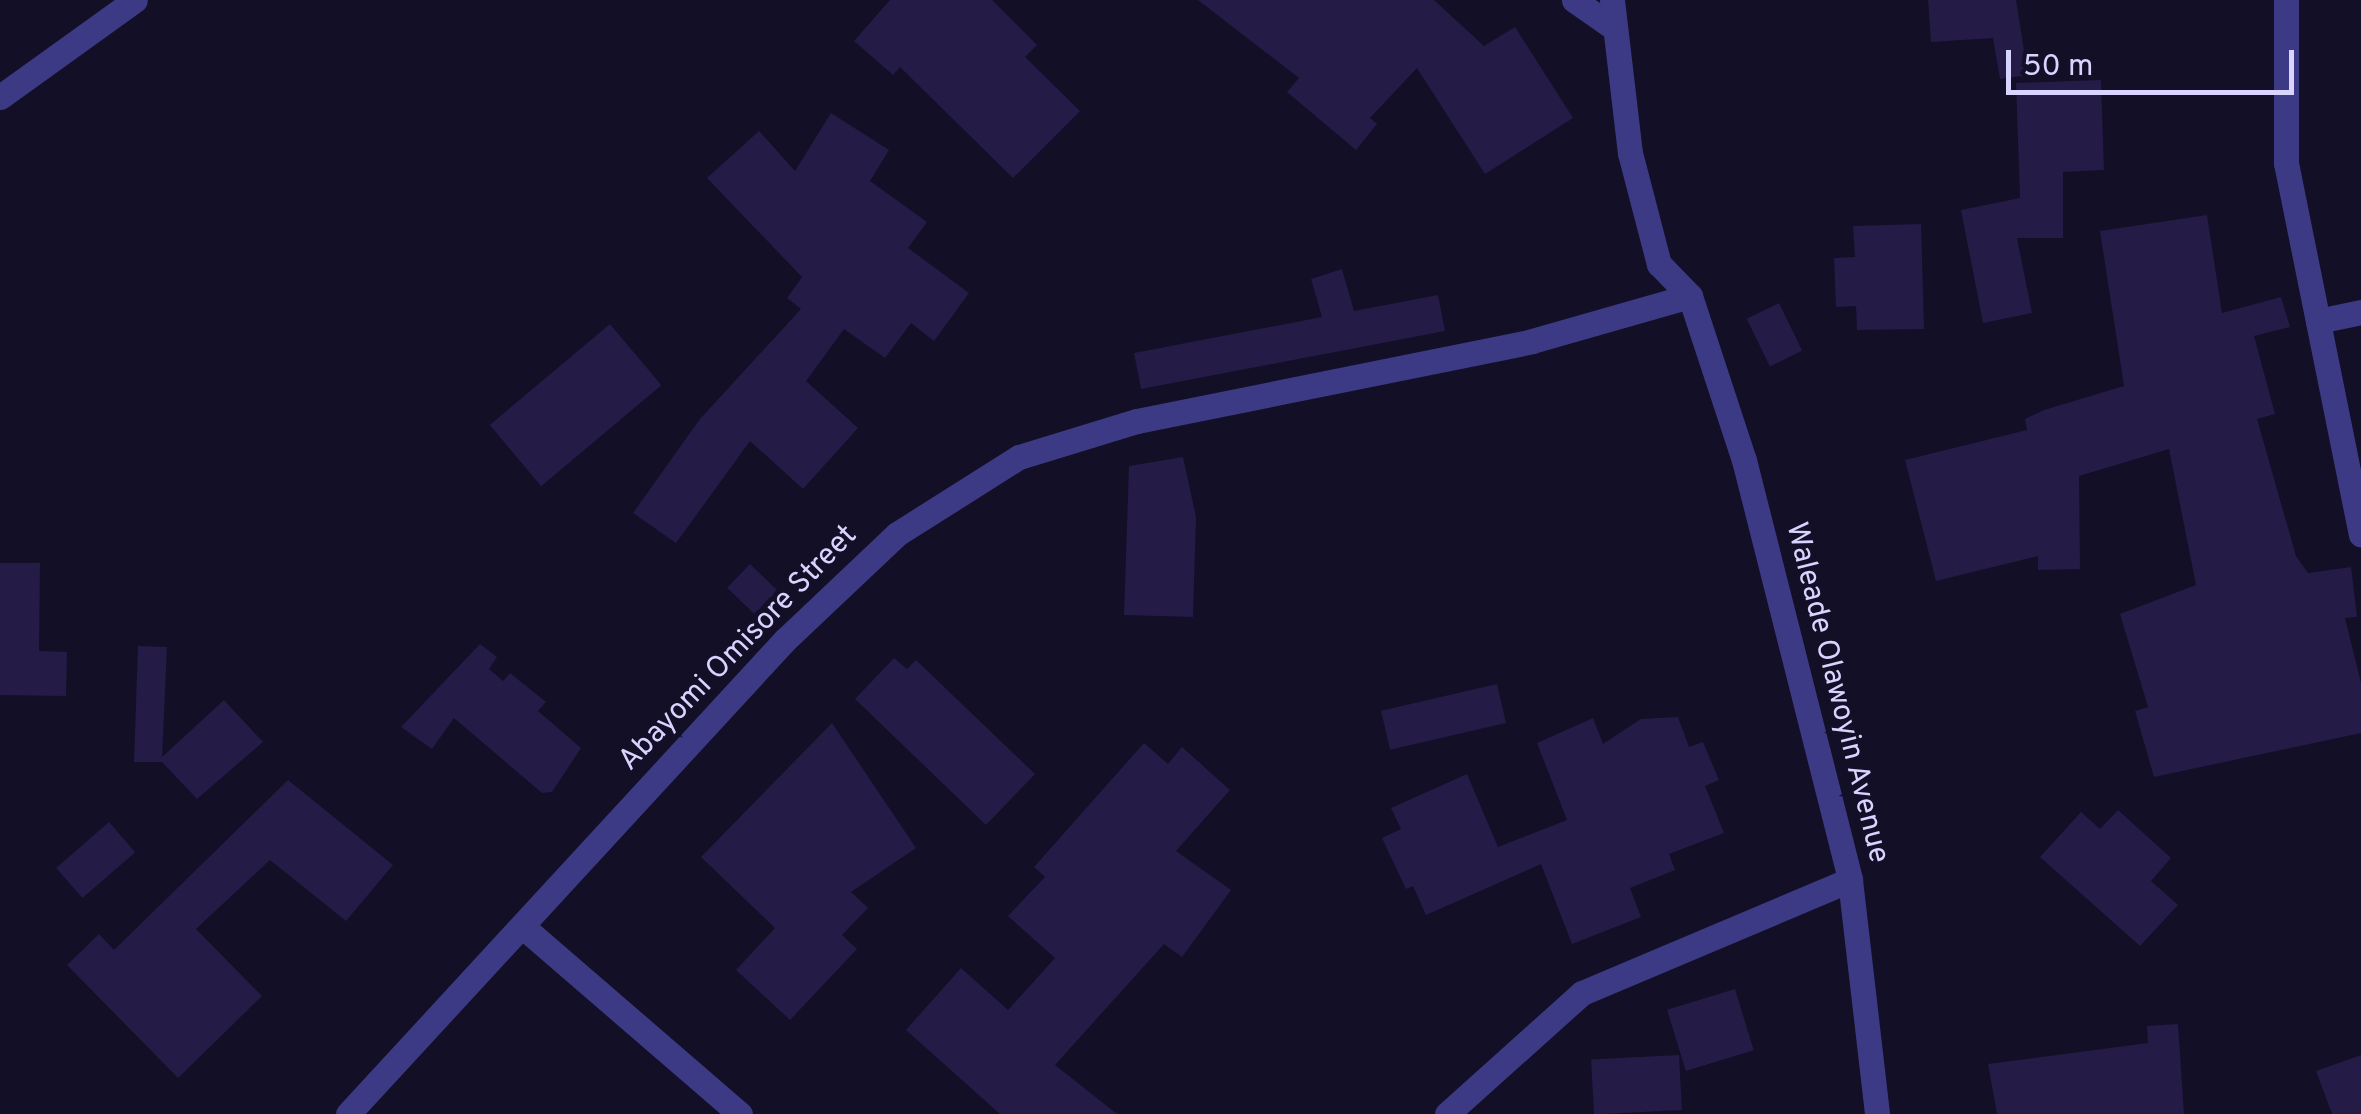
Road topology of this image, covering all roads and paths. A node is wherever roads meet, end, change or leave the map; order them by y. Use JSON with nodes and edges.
{"nodes":[{"id":1,"x":135,"y":0,"type":"edge"},
{"id":2,"x":1574,"y":0,"type":"edge"},
{"id":3,"x":2286,"y":0,"type":"edge"},
{"id":4,"x":1611,"y":12,"type":"edge"},
{"id":5,"x":0,"y":97,"type":"edge"},
{"id":6,"x":1690,"y":296,"type":"junction"},
{"id":7,"x":2361,"y":312,"type":"edge"},
{"id":8,"x":2318,"y":321,"type":"junction"},
{"id":9,"x":2361,"y":535,"type":"edge"},
{"id":10,"x":1850,"y":880,"type":"junction"},
{"id":11,"x":522,"y":926,"type":"junction"},
{"id":12,"x":348,"y":1114,"type":"edge"},
{"id":13,"x":740,"y":1114,"type":"edge"},
{"id":14,"x":1447,"y":1114,"type":"edge"},
{"id":15,"x":1877,"y":1114,"type":"edge"}],
"edges":[{"from":1,"to":5,"type":"street"},
{"from":2,"to":4,"type":"street"},
{"from":3,"to":8,"type":"street"},
{"from":4,"to":6,"type":"street"},
{"from":6,"to":10,"type":"street","name":"Waleade Olawoyin Avenue"},
{"from":6,"to":11,"type":"street","name":"Abayomi Omisore Street"},
{"from":7,"to":8,"type":"street"},
{"from":8,"to":9,"type":"street"},
{"from":10,"to":14,"type":"street"},
{"from":10,"to":15,"type":"street","name":"Waleade Olawoyin Avenue"},
{"from":11,"to":12,"type":"street","name":"Abayomi Omisore Street"},
{"from":11,"to":13,"type":"street"}]}
